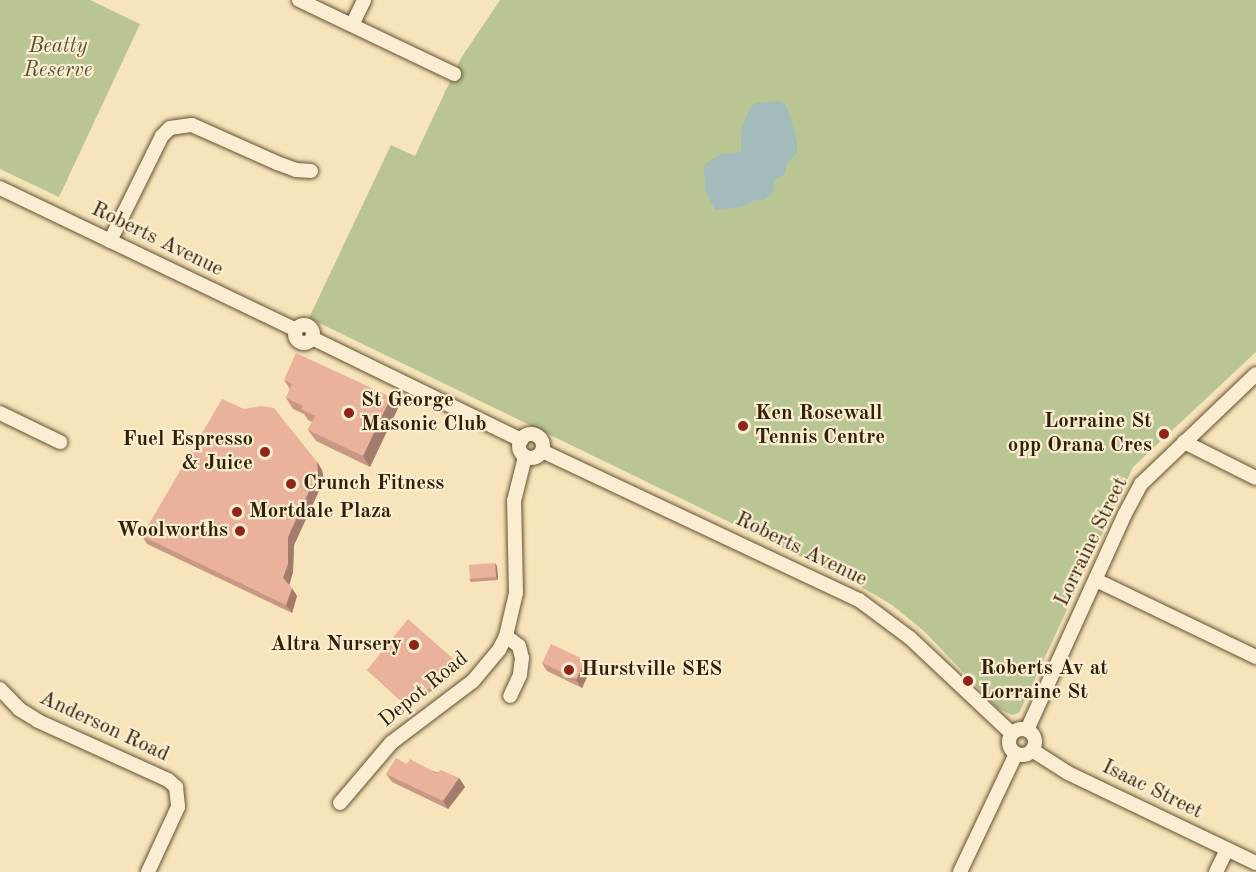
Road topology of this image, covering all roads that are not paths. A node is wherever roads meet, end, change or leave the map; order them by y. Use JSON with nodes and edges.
{"nodes":[{"id":1,"x":299,"y":0,"type":"edge"},
{"id":2,"x":364,"y":0,"type":"edge"},
{"id":3,"x":352,"y":25,"type":"junction"},
{"id":4,"x":454,"y":74,"type":"dead end"},
{"id":5,"x":311,"y":171,"type":"dead end"},
{"id":6,"x":0,"y":188,"type":"edge"},
{"id":7,"x":110,"y":241,"type":"junction"},
{"id":8,"x":1256,"y":374,"type":"edge"},
{"id":9,"x":0,"y":413,"type":"edge"},
{"id":10,"x":521,"y":440,"type":"junction"},
{"id":11,"x":60,"y":442,"type":"dead end"},
{"id":12,"x":1184,"y":442,"type":"junction"},
{"id":13,"x":542,"y":451,"type":"junction"},
{"id":14,"x":525,"y":457,"type":"junction"},
{"id":15,"x":1256,"y":478,"type":"edge"},
{"id":16,"x":1096,"y":579,"type":"junction"},
{"id":17,"x":506,"y":636,"type":"junction"},
{"id":18,"x":1256,"y":657,"type":"edge"},
{"id":19,"x":0,"y":690,"type":"edge"},
{"id":20,"x":510,"y":696,"type":"dead end"},
{"id":21,"x":1027,"y":730,"type":"junction"},
{"id":22,"x":1011,"y":733,"type":"junction"},
{"id":23,"x":1032,"y":750,"type":"junction"},
{"id":24,"x":1016,"y":754,"type":"junction"},
{"id":25,"x":340,"y":803,"type":"dead end"},
{"id":26,"x":1227,"y":849,"type":"junction"},
{"id":27,"x":1256,"y":863,"type":"edge"},
{"id":28,"x":148,"y":872,"type":"edge"},
{"id":29,"x":960,"y":872,"type":"edge"},
{"id":30,"x":1216,"y":872,"type":"edge"}],
"edges":[{"from":1,"to":3,"type":"street"},
{"from":2,"to":3,"type":"street"},
{"from":3,"to":4,"type":"street"},
{"from":5,"to":7,"type":"street"},
{"from":6,"to":7,"type":"street","name":"Roberts Avenue"},
{"from":7,"to":10,"type":"street","name":"Roberts Avenue"},
{"from":8,"to":12,"type":"street","name":"Lorraine Street"},
{"from":9,"to":11,"type":"street"},
{"from":10,"to":13,"type":"street","name":"Roberts Avenue"},
{"from":10,"to":14,"type":"street"},
{"from":12,"to":15,"type":"street"},
{"from":12,"to":16,"type":"street","name":"Lorraine Street"},
{"from":13,"to":14,"type":"street"},
{"from":13,"to":22,"type":"street","name":"Roberts Avenue"},
{"from":14,"to":17,"type":"street","name":"Depot Road"},
{"from":16,"to":18,"type":"street"},
{"from":16,"to":21,"type":"street","name":"Lorraine Street"},
{"from":17,"to":20,"type":"street"},
{"from":17,"to":25,"type":"street","name":"Depot Road"},
{"from":19,"to":28,"type":"street","name":"Anderson Road"},
{"from":21,"to":22,"type":"street"},
{"from":21,"to":23,"type":"street"},
{"from":22,"to":24,"type":"street"},
{"from":23,"to":24,"type":"street"},
{"from":23,"to":26,"type":"street","name":"Isaac Street"},
{"from":24,"to":29,"type":"street"},
{"from":26,"to":27,"type":"street","name":"Isaac Street"},
{"from":26,"to":30,"type":"street"}]}
